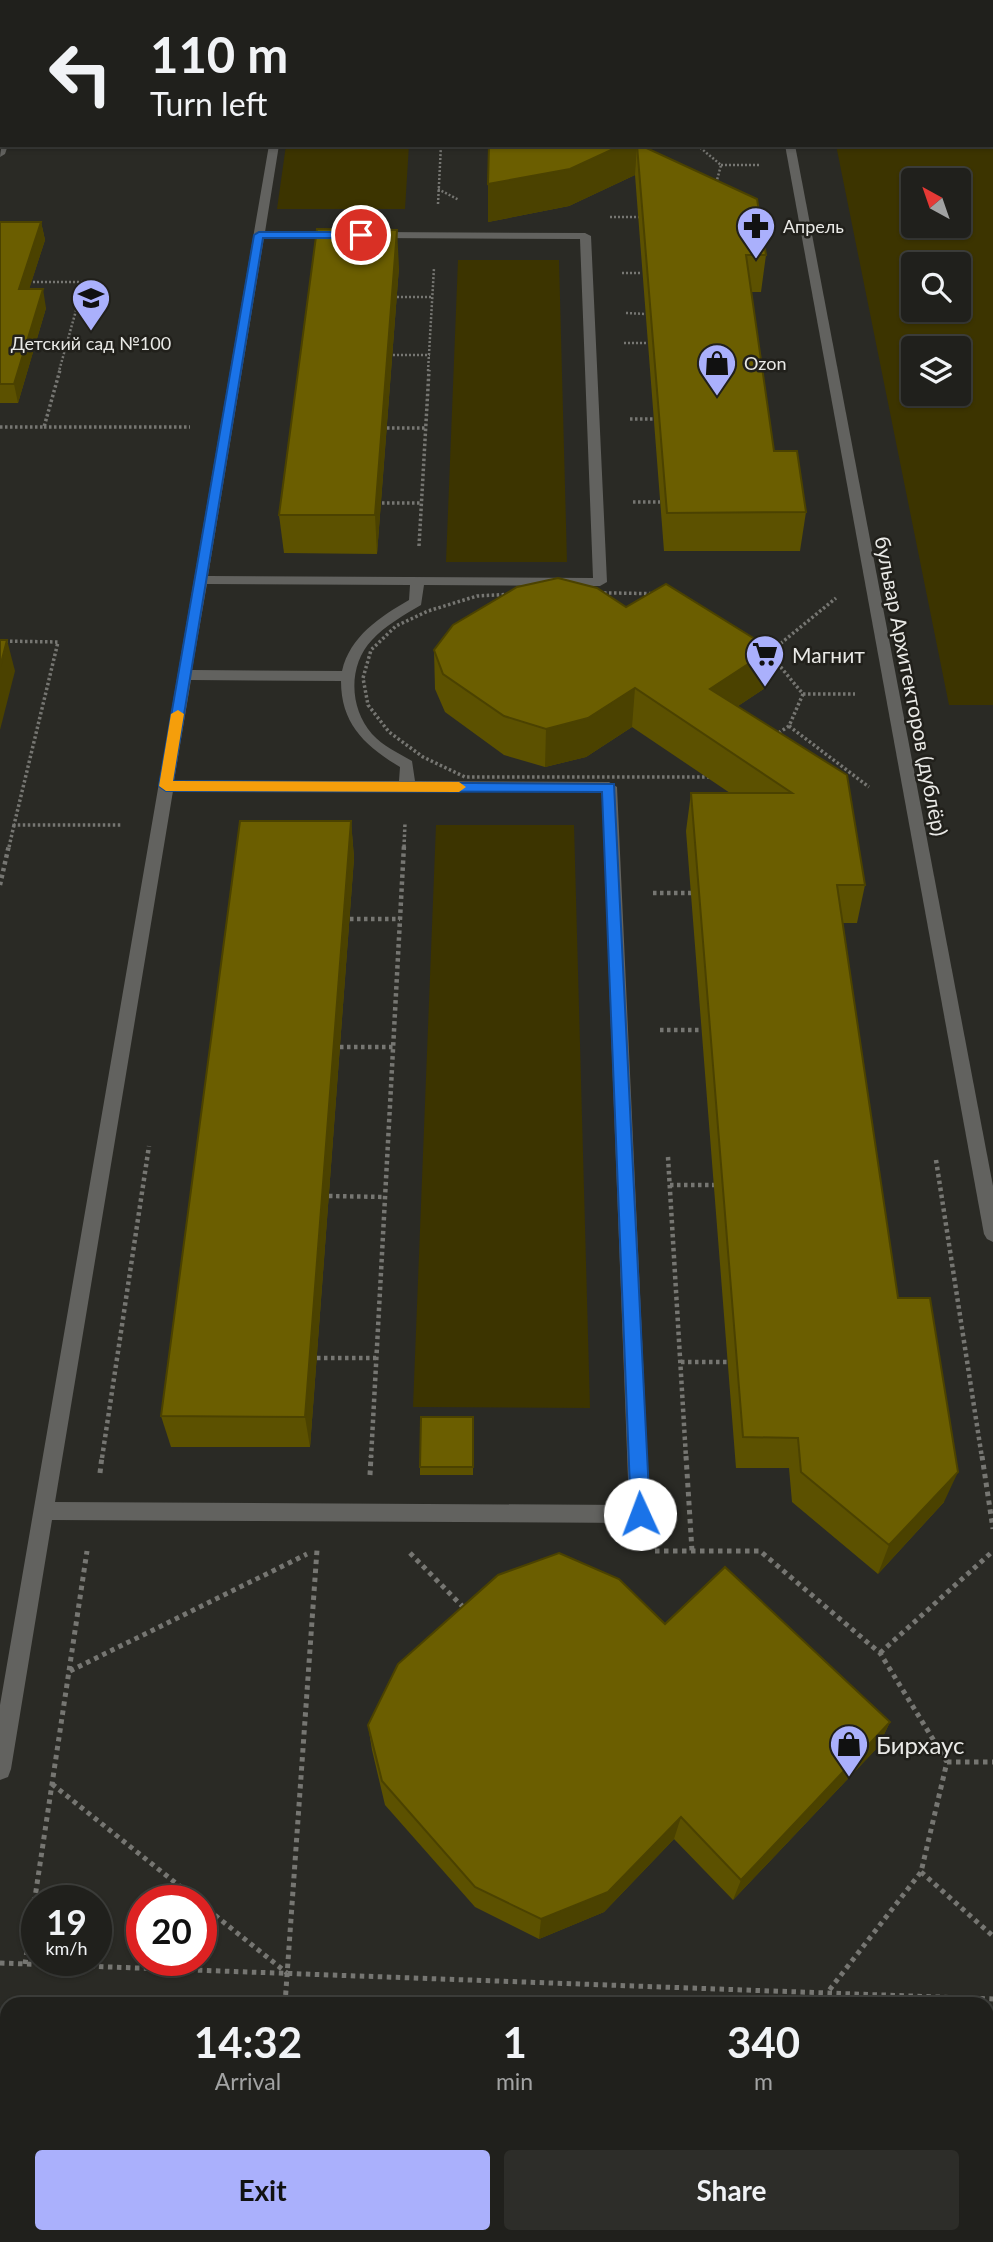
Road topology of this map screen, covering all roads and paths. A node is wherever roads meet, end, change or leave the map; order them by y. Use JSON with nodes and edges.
{"nodes":[{"id":1,"x":274,"y":147,"type":"edge"},
{"id":2,"x":441,"y":147,"type":"edge"},
{"id":3,"x":698,"y":147,"type":"edge"},
{"id":4,"x":790,"y":147,"type":"edge"},
{"id":5,"x":721,"y":165,"type":"junction"},
{"id":6,"x":771,"y":165,"type":"dead end"},
{"id":7,"x":713,"y":194,"type":"edge"},
{"id":8,"x":259,"y":235,"type":"junction"},
{"id":9,"x":354,"y":235,"type":"edge"},
{"id":10,"x":368,"y":235,"type":"edge"},
{"id":11,"x":436,"y":235,"type":"junction"},
{"id":12,"x":614,"y":273,"type":"dead end"},
{"id":13,"x":642,"y":273,"type":"edge"},
{"id":14,"x":13,"y":282,"type":"edge"},
{"id":15,"x":397,"y":297,"type":"edge"},
{"id":16,"x":433,"y":297,"type":"junction"},
{"id":17,"x":616,"y":313,"type":"dead end"},
{"id":18,"x":646,"y":314,"type":"edge"},
{"id":19,"x":618,"y":343,"type":"dead end"},
{"id":20,"x":648,"y":343,"type":"edge"},
{"id":21,"x":393,"y":355,"type":"edge"},
{"id":22,"x":430,"y":355,"type":"junction"},
{"id":23,"x":623,"y":419,"type":"dead end"},
{"id":24,"x":653,"y":419,"type":"edge"},
{"id":25,"x":0,"y":427,"type":"edge"},
{"id":26,"x":44,"y":427,"type":"junction"},
{"id":27,"x":226,"y":427,"type":"junction"},
{"id":28,"x":387,"y":428,"type":"edge"},
{"id":29,"x":426,"y":428,"type":"junction"},
{"id":30,"x":628,"y":502,"type":"dead end"},
{"id":31,"x":660,"y":502,"type":"edge"},
{"id":32,"x":382,"y":503,"type":"edge"},
{"id":33,"x":422,"y":503,"type":"junction"},
{"id":34,"x":201,"y":580,"type":"junction"},
{"id":35,"x":417,"y":581,"type":"junction"},
{"id":36,"x":844,"y":592,"type":"dead end"},
{"id":37,"x":0,"y":641,"type":"edge"},
{"id":38,"x":769,"y":653,"type":"junction"},
{"id":39,"x":184,"y":675,"type":"junction"},
{"id":40,"x":346,"y":676,"type":"junction"},
{"id":41,"x":803,"y":694,"type":"junction"},
{"id":42,"x":862,"y":694,"type":"dead end"},
{"id":43,"x":789,"y":726,"type":"junction"},
{"id":44,"x":465,"y":777,"type":"dead end"},
{"id":45,"x":713,"y":778,"type":"edge"},
{"id":46,"x":166,"y":786,"type":"junction"},
{"id":47,"x":407,"y":787,"type":"junction"},
{"id":48,"x":879,"y":794,"type":"dead end"},
{"id":49,"x":14,"y":825,"type":"junction"},
{"id":50,"x":159,"y":825,"type":"junction"},
{"id":51,"x":0,"y":885,"type":"edge"},
{"id":52,"x":652,"y":893,"type":"dead end"},
{"id":53,"x":691,"y":893,"type":"dead end"},
{"id":54,"x":350,"y":919,"type":"edge"},
{"id":55,"x":400,"y":919,"type":"junction"},
{"id":56,"x":660,"y":1030,"type":"dead end"},
{"id":57,"x":702,"y":1030,"type":"dead end"},
{"id":58,"x":340,"y":1047,"type":"edge"},
{"id":59,"x":393,"y":1047,"type":"junction"},
{"id":60,"x":670,"y":1185,"type":"dead end"},
{"id":61,"x":714,"y":1185,"type":"dead end"},
{"id":62,"x":329,"y":1196,"type":"edge"},
{"id":63,"x":385,"y":1197,"type":"junction"},
{"id":64,"x":993,"y":1234,"type":"edge"},
{"id":65,"x":317,"y":1358,"type":"dead end"},
{"id":66,"x":376,"y":1358,"type":"junction"},
{"id":67,"x":681,"y":1362,"type":"dead end"},
{"id":68,"x":728,"y":1362,"type":"dead end"},
{"id":69,"x":43,"y":1511,"type":"junction"},
{"id":70,"x":94,"y":1511,"type":"junction"},
{"id":71,"x":368,"y":1512,"type":"junction"},
{"id":72,"x":407,"y":1550,"type":"dead end"},
{"id":73,"x":692,"y":1551,"type":"dead end"},
{"id":74,"x":993,"y":1551,"type":"edge"},
{"id":75,"x":470,"y":1614,"type":"edge"},
{"id":76,"x":880,"y":1653,"type":"junction"},
{"id":77,"x":69,"y":1672,"type":"junction"},
{"id":78,"x":947,"y":1762,"type":"junction"},
{"id":79,"x":993,"y":1762,"type":"edge"},
{"id":80,"x":0,"y":1769,"type":"edge"},
{"id":81,"x":52,"y":1783,"type":"junction"},
{"id":82,"x":921,"y":1872,"type":"junction"},
{"id":83,"x":37,"y":1885,"type":"edge"},
{"id":84,"x":178,"y":1885,"type":"edge"},
{"id":85,"x":217,"y":1917,"type":"edge"},
{"id":86,"x":993,"y":1936,"type":"edge"},
{"id":87,"x":0,"y":1963,"type":"edge"},
{"id":88,"x":21,"y":1964,"type":"edge"},
{"id":89,"x":112,"y":1967,"type":"edge"},
{"id":90,"x":288,"y":1973,"type":"junction"},
{"id":91,"x":827,"y":1993,"type":"junction"},
{"id":92,"x":286,"y":1997,"type":"edge"},
{"id":93,"x":938,"y":1997,"type":"edge"}],
"edges":[{"from":1,"to":8,"type":"street"},
{"from":2,"to":11,"type":"path"},
{"from":3,"to":5,"type":"path"},
{"from":4,"to":64,"type":"street","name":"бульвар Архитекторов (дублёр)"},
{"from":5,"to":6,"type":"path"},
{"from":5,"to":7,"type":"path"},
{"from":8,"to":9,"type":"street"},
{"from":8,"to":27,"type":"street"},
{"from":10,"to":11,"type":"street"},
{"from":11,"to":16,"type":"path"},
{"from":11,"to":35,"type":"street"},
{"from":12,"to":13,"type":"path"},
{"from":14,"to":26,"type":"path"},
{"from":15,"to":16,"type":"path"},
{"from":16,"to":22,"type":"path"},
{"from":17,"to":18,"type":"path"},
{"from":19,"to":20,"type":"path"},
{"from":21,"to":22,"type":"path"},
{"from":22,"to":29,"type":"path"},
{"from":23,"to":24,"type":"path"},
{"from":25,"to":26,"type":"path"},
{"from":26,"to":27,"type":"path"},
{"from":27,"to":34,"type":"street"},
{"from":28,"to":29,"type":"path"},
{"from":29,"to":33,"type":"path"},
{"from":30,"to":31,"type":"path"},
{"from":32,"to":33,"type":"path"},
{"from":33,"to":35,"type":"path"},
{"from":34,"to":35,"type":"street"},
{"from":34,"to":39,"type":"street"},
{"from":35,"to":40,"type":"street"},
{"from":36,"to":38,"type":"path"},
{"from":37,"to":49,"type":"path"},
{"from":38,"to":41,"type":"path"},
{"from":38,"to":44,"type":"path"},
{"from":39,"to":40,"type":"street"},
{"from":39,"to":46,"type":"street"},
{"from":40,"to":47,"type":"street"},
{"from":41,"to":42,"type":"path"},
{"from":41,"to":43,"type":"path"},
{"from":43,"to":45,"type":"path"},
{"from":43,"to":48,"type":"path"},
{"from":46,"to":47,"type":"street"},
{"from":46,"to":50,"type":"street"},
{"from":47,"to":55,"type":"path"},
{"from":47,"to":71,"type":"street"},
{"from":49,"to":50,"type":"path"},
{"from":49,"to":51,"type":"path"},
{"from":50,"to":69,"type":"street"},
{"from":52,"to":53,"type":"path"},
{"from":54,"to":55,"type":"path"},
{"from":55,"to":59,"type":"path"},
{"from":56,"to":57,"type":"path"},
{"from":58,"to":59,"type":"path"},
{"from":59,"to":63,"type":"path"},
{"from":60,"to":61,"type":"path"},
{"from":62,"to":63,"type":"path"},
{"from":63,"to":66,"type":"path"},
{"from":65,"to":66,"type":"path"},
{"from":66,"to":71,"type":"path"},
{"from":67,"to":68,"type":"path"},
{"from":69,"to":70,"type":"street"},
{"from":69,"to":80,"type":"street"},
{"from":70,"to":71,"type":"street"},
{"from":70,"to":77,"type":"path"},
{"from":72,"to":75,"type":"path"},
{"from":73,"to":76,"type":"path"},
{"from":74,"to":76,"type":"path"},
{"from":76,"to":78,"type":"path"},
{"from":77,"to":81,"type":"path"},
{"from":77,"to":90,"type":"path"},
{"from":78,"to":79,"type":"path"},
{"from":78,"to":82,"type":"path"},
{"from":81,"to":83,"type":"path"},
{"from":81,"to":84,"type":"path"},
{"from":82,"to":86,"type":"path"},
{"from":82,"to":91,"type":"path"},
{"from":85,"to":90,"type":"path"},
{"from":87,"to":88,"type":"path"},
{"from":89,"to":90,"type":"path"},
{"from":90,"to":91,"type":"path"},
{"from":90,"to":92,"type":"path"},
{"from":91,"to":93,"type":"path"}]}
